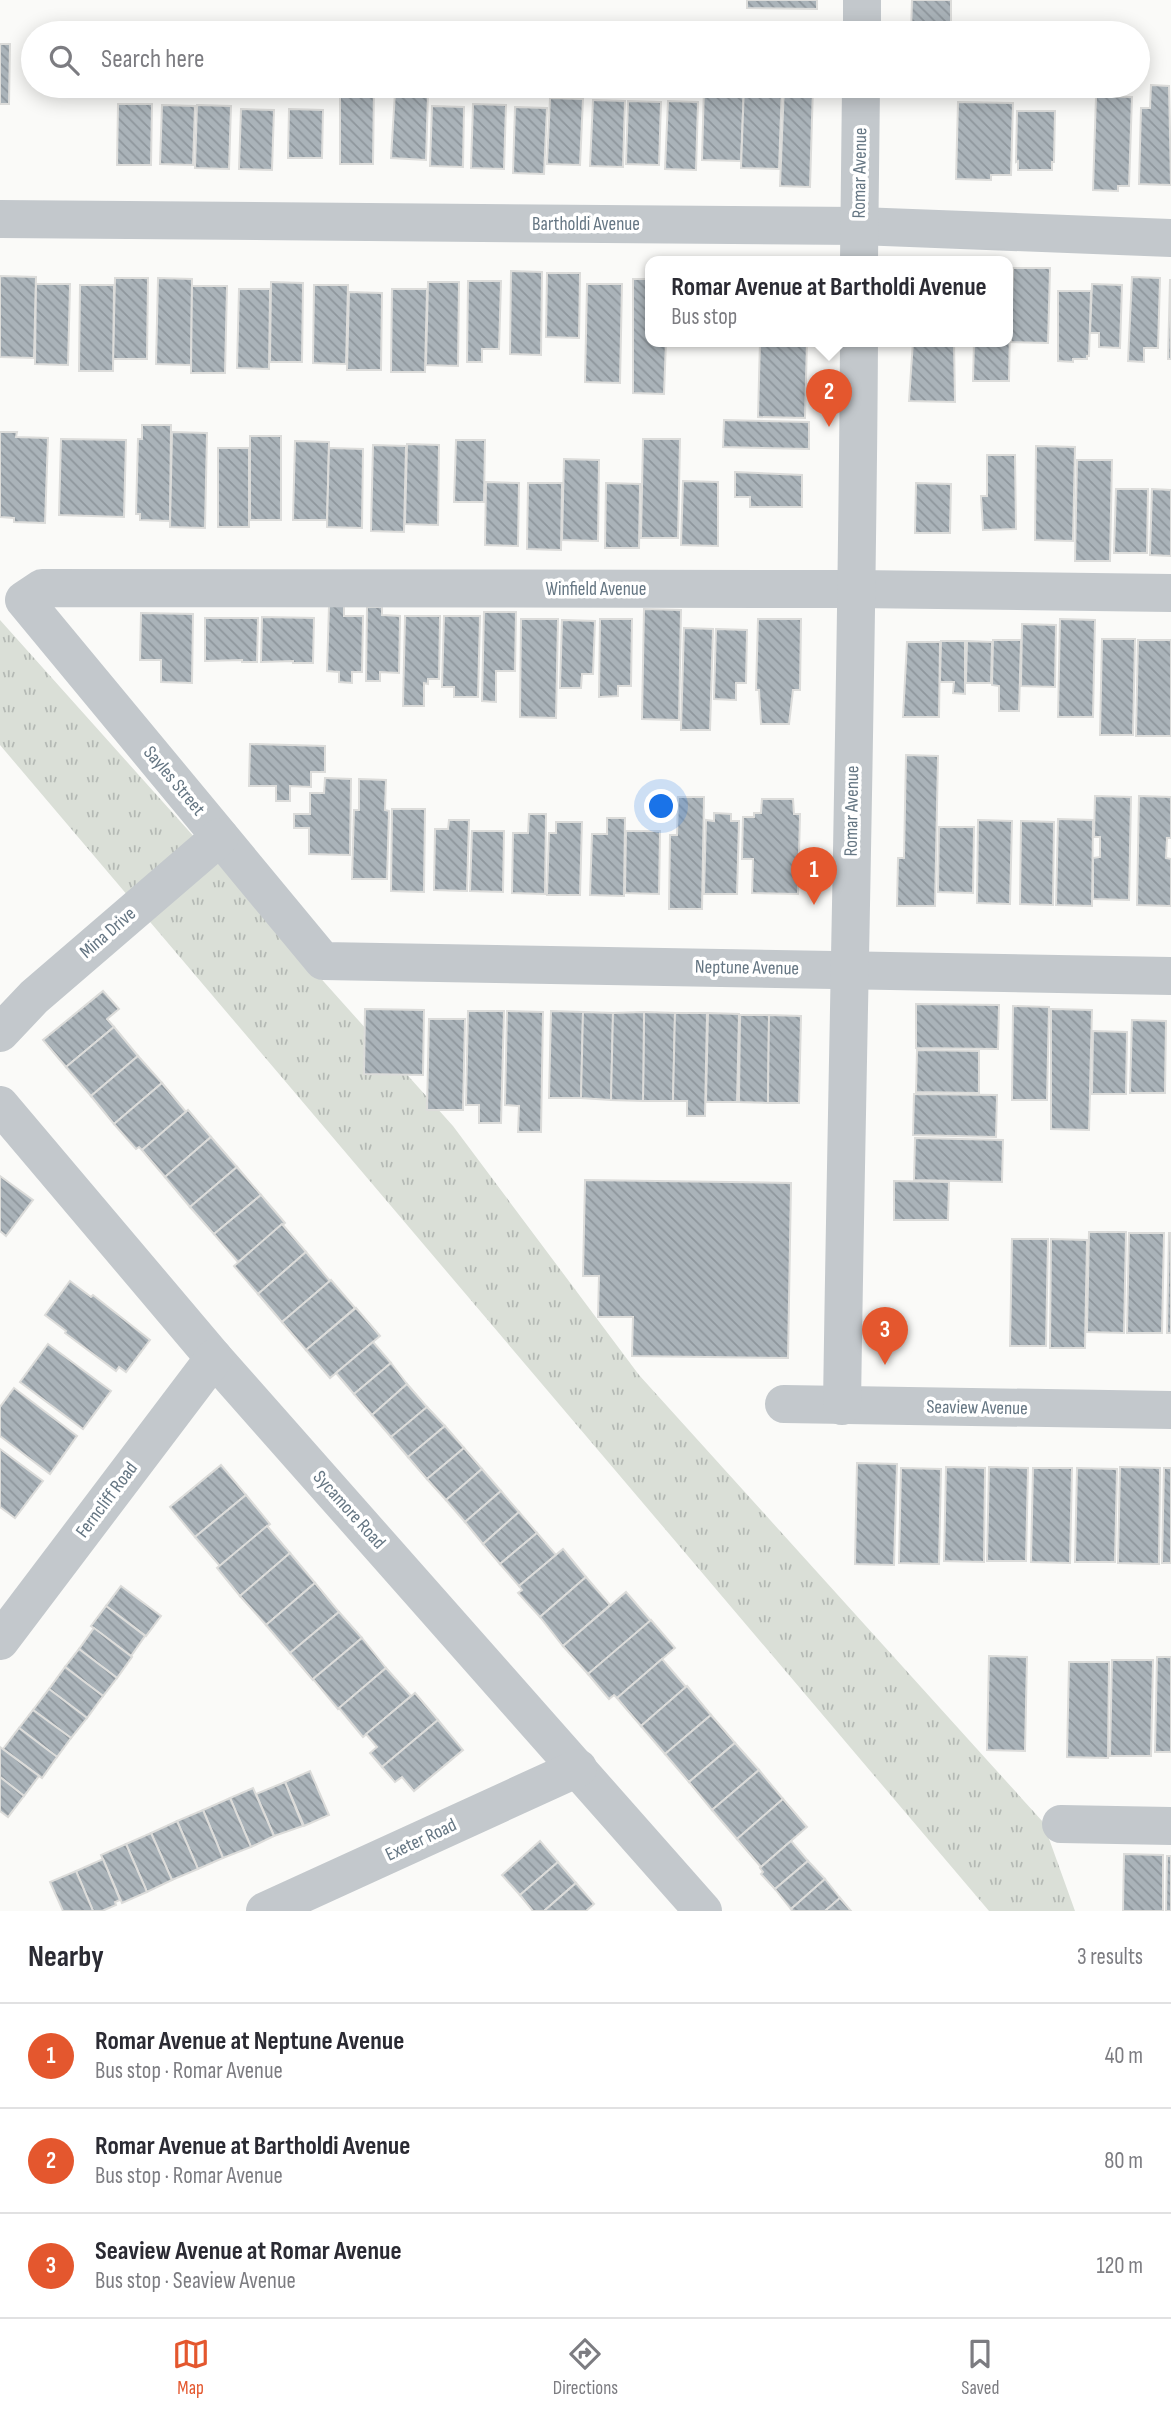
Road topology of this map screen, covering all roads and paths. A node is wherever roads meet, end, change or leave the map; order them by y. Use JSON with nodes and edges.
{"nodes":[{"id":1,"x":862,"y":0,"type":"edge"},
{"id":2,"x":862,"y":21,"type":"edge"},
{"id":3,"x":861,"y":98,"type":"edge"},
{"id":4,"x":0,"y":219,"type":"edge"},
{"id":5,"x":1171,"y":238,"type":"edge"},
{"id":6,"x":859,"y":243,"type":"edge"},
{"id":7,"x":859,"y":347,"type":"edge"},
{"id":8,"x":857,"y":589,"type":"junction"},
{"id":9,"x":1171,"y":593,"type":"edge"},
{"id":10,"x":24,"y":600,"type":"joint"},
{"id":11,"x":220,"y":837,"type":"junction"},
{"id":12,"x":323,"y":961,"type":"joint"},
{"id":13,"x":848,"y":970,"type":"junction"},
{"id":14,"x":1171,"y":976,"type":"edge"},
{"id":15,"x":0,"y":1033,"type":"edge"},
{"id":16,"x":0,"y":1105,"type":"edge"},
{"id":17,"x":215,"y":1358,"type":"junction"},
{"id":18,"x":784,"y":1404,"type":"dead end"},
{"id":19,"x":842,"y":1406,"type":"junction"},
{"id":20,"x":1171,"y":1410,"type":"edge"},
{"id":21,"x":0,"y":1641,"type":"edge"},
{"id":22,"x":578,"y":1768,"type":"junction"},
{"id":23,"x":1061,"y":1824,"type":"dead end"},
{"id":24,"x":1171,"y":1826,"type":"edge"},
{"id":25,"x":265,"y":1911,"type":"edge"},
{"id":26,"x":703,"y":1911,"type":"edge"}],
"edges":[{"from":1,"to":2,"type":"street"},
{"from":3,"to":6,"type":"street","name":"Romar Avenue"},
{"from":4,"to":6,"type":"street","name":"Bartholdi Avenue"},
{"from":5,"to":6,"type":"street","name":"Bartholdi Avenue"},
{"from":7,"to":8,"type":"street","name":"Romar Avenue"},
{"from":8,"to":9,"type":"street","name":"Winfield Avenue"},
{"from":8,"to":10,"type":"street","name":"Winfield Avenue"},
{"from":8,"to":13,"type":"street","name":"Romar Avenue"},
{"from":10,"to":11,"type":"street","name":"Sayles Street"},
{"from":11,"to":12,"type":"street","name":"Sayles Street"},
{"from":11,"to":15,"type":"street","name":"Mina Drive"},
{"from":12,"to":13,"type":"street","name":"Neptune Avenue"},
{"from":13,"to":14,"type":"street","name":"Neptune Avenue"},
{"from":13,"to":19,"type":"street","name":"Romar Avenue"},
{"from":16,"to":17,"type":"street","name":"Sycamore Road"},
{"from":17,"to":21,"type":"street","name":"Ferncliff Road"},
{"from":17,"to":22,"type":"street","name":"Sycamore Road"},
{"from":18,"to":19,"type":"street","name":"Seaview Avenue"},
{"from":19,"to":20,"type":"street","name":"Seaview Avenue"},
{"from":22,"to":25,"type":"street","name":"Exeter Road"},
{"from":22,"to":26,"type":"street","name":"Sycamore Road"},
{"from":23,"to":24,"type":"street"}]}
